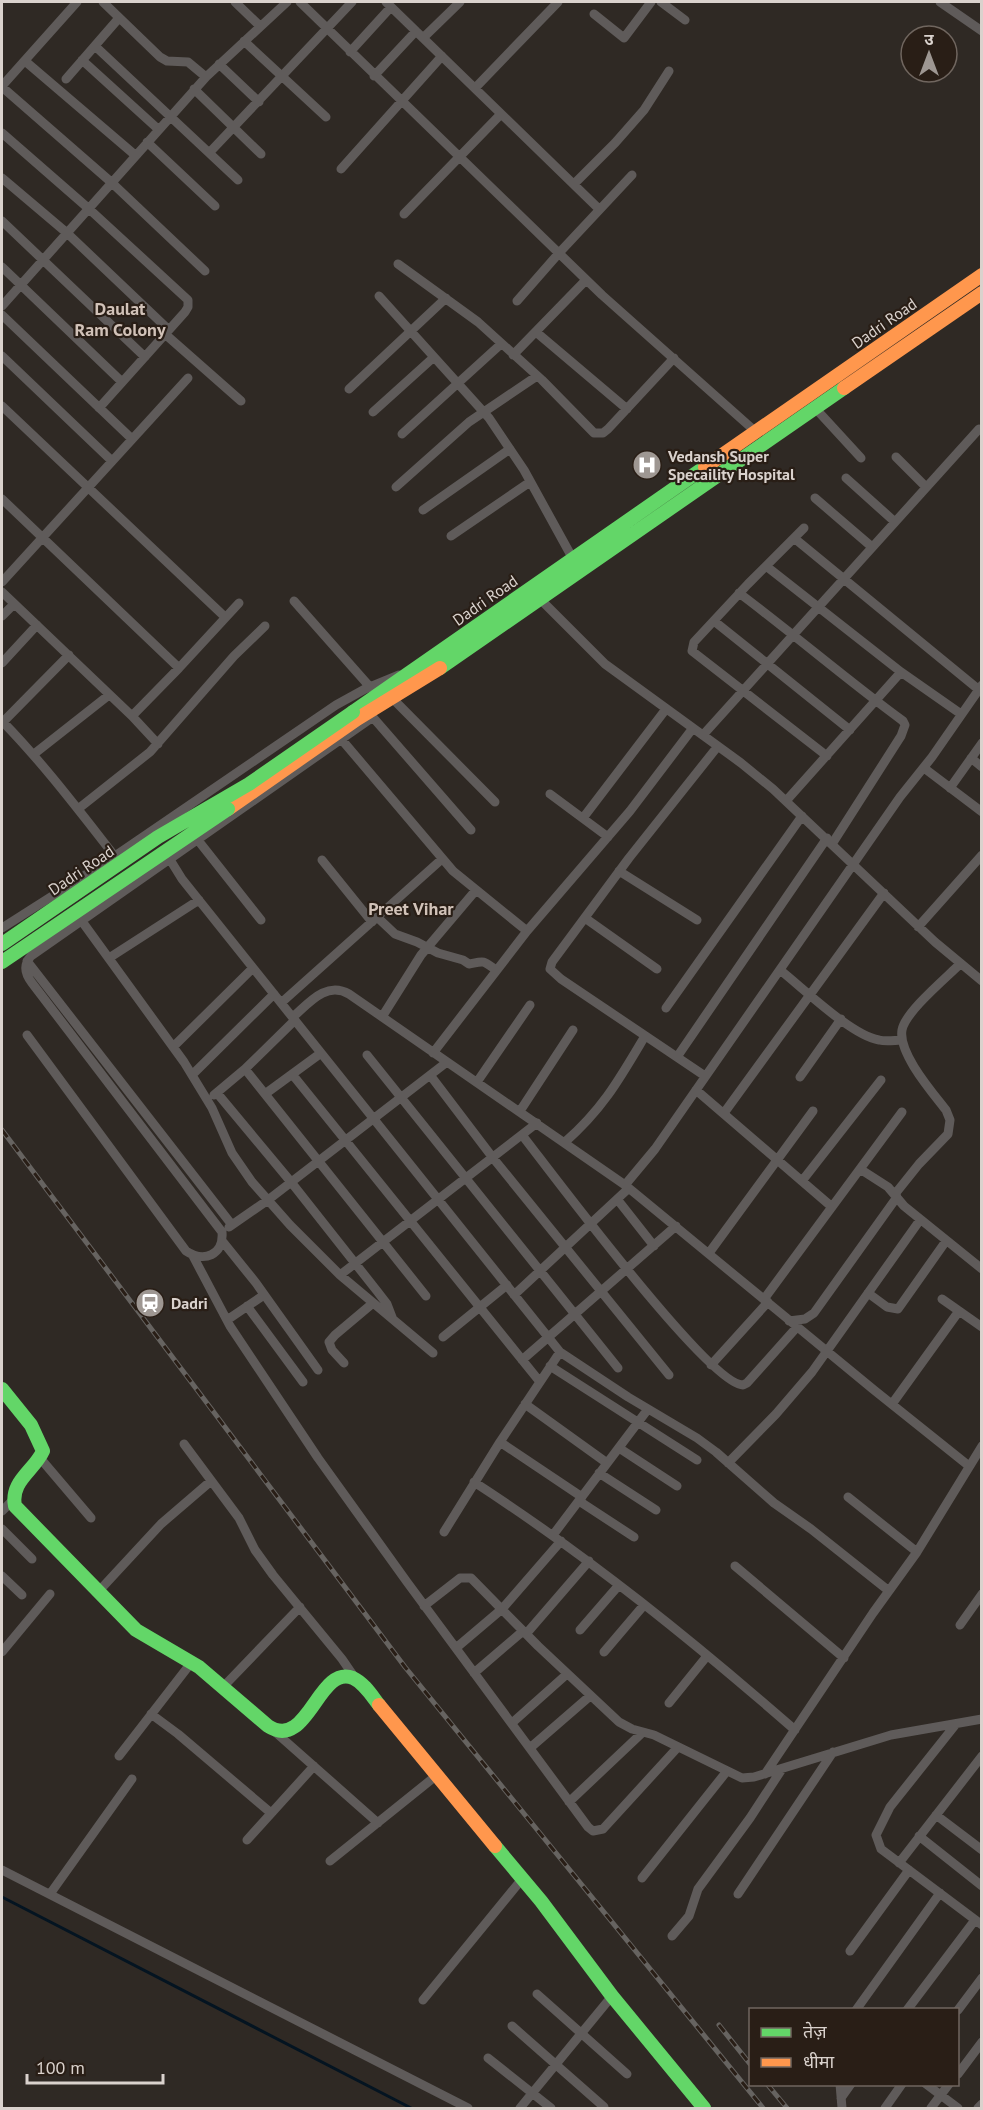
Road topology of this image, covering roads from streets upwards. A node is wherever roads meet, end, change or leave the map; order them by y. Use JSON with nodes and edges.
{"nodes":[{"id":1,"x":77,"y":2,"type":"edge"},
{"id":2,"x":103,"y":2,"type":"edge"},
{"id":3,"x":235,"y":2,"type":"edge"},
{"id":4,"x":287,"y":2,"type":"edge"},
{"id":5,"x":300,"y":2,"type":"edge"},
{"id":6,"x":352,"y":2,"type":"edge"},
{"id":7,"x":460,"y":2,"type":"edge"},
{"id":8,"x":558,"y":2,"type":"edge"},
{"id":9,"x":651,"y":2,"type":"edge"},
{"id":10,"x":661,"y":2,"type":"edge"},
{"id":11,"x":940,"y":2,"type":"edge"},
{"id":12,"x":389,"y":4,"type":"edge"},
{"id":13,"x":594,"y":14,"type":"dead end"},
{"id":14,"x":119,"y":18,"type":"junction"},
{"id":15,"x":685,"y":20,"type":"dead end"},
{"id":16,"x":260,"y":26,"type":"junction"},
{"id":17,"x":326,"y":28,"type":"junction"},
{"id":18,"x":416,"y":31,"type":"junction"},
{"id":19,"x":981,"y":31,"type":"edge"},
{"id":20,"x":423,"y":38,"type":"junction"},
{"id":21,"x":244,"y":41,"type":"junction"},
{"id":22,"x":94,"y":46,"type":"junction"},
{"id":23,"x":350,"y":52,"type":"junction"},
{"id":24,"x":442,"y":56,"type":"junction"},
{"id":25,"x":82,"y":60,"type":"junction"},
{"id":26,"x":25,"y":61,"type":"junction"},
{"id":27,"x":219,"y":64,"type":"junction"},
{"id":28,"x":669,"y":71,"type":"dead end"},
{"id":29,"x":282,"y":76,"type":"junction"},
{"id":30,"x":375,"y":76,"type":"junction"},
{"id":31,"x":206,"y":77,"type":"junction"},
{"id":32,"x":66,"y":79,"type":"dead end"},
{"id":33,"x":2,"y":86,"type":"edge"},
{"id":34,"x":475,"y":88,"type":"junction"},
{"id":35,"x":194,"y":89,"type":"junction"},
{"id":36,"x":403,"y":101,"type":"junction"},
{"id":37,"x":259,"y":102,"type":"junction"},
{"id":38,"x":501,"y":114,"type":"junction"},
{"id":39,"x":170,"y":117,"type":"junction"},
{"id":40,"x":326,"y":117,"type":"dead end"},
{"id":41,"x":234,"y":128,"type":"junction"},
{"id":42,"x":158,"y":129,"type":"junction"},
{"id":43,"x":2,"y":132,"type":"edge"},
{"id":44,"x":147,"y":141,"type":"junction"},
{"id":45,"x":210,"y":152,"type":"junction"},
{"id":46,"x":261,"y":154,"type":"dead end"},
{"id":47,"x":135,"y":155,"type":"junction"},
{"id":48,"x":458,"y":158,"type":"junction"},
{"id":49,"x":341,"y":169,"type":"dead end"},
{"id":50,"x":632,"y":175,"type":"dead end"},
{"id":51,"x":2,"y":178,"type":"edge"},
{"id":52,"x":238,"y":180,"type":"dead end"},
{"id":53,"x":111,"y":182,"type":"junction"},
{"id":54,"x":574,"y":184,"type":"junction"},
{"id":55,"x":215,"y":206,"type":"dead end"},
{"id":56,"x":88,"y":208,"type":"junction"},
{"id":57,"x":599,"y":209,"type":"junction"},
{"id":58,"x":404,"y":214,"type":"dead end"},
{"id":59,"x":2,"y":221,"type":"edge"},
{"id":60,"x":68,"y":233,"type":"junction"},
{"id":61,"x":559,"y":252,"type":"junction"},
{"id":62,"x":43,"y":260,"type":"junction"},
{"id":63,"x":398,"y":264,"type":"dead end"},
{"id":64,"x":2,"y":267,"type":"edge"},
{"id":65,"x":205,"y":271,"type":"dead end"},
{"id":66,"x":981,"y":275,"type":"edge"},
{"id":67,"x":586,"y":279,"type":"junction"},
{"id":68,"x":20,"y":285,"type":"junction"},
{"id":69,"x":981,"y":293,"type":"edge"},
{"id":70,"x":379,"y":296,"type":"dead end"},
{"id":71,"x":446,"y":298,"type":"junction"},
{"id":72,"x":517,"y":301,"type":"dead end"},
{"id":73,"x":2,"y":306,"type":"edge"},
{"id":74,"x":2,"y":315,"type":"edge"},
{"id":75,"x":167,"y":332,"type":"junction"},
{"id":76,"x":410,"y":332,"type":"junction"},
{"id":77,"x":536,"y":332,"type":"junction"},
{"id":78,"x":501,"y":344,"type":"junction"},
{"id":79,"x":513,"y":355,"type":"junction"},
{"id":80,"x":2,"y":356,"type":"edge"},
{"id":81,"x":145,"y":357,"type":"junction"},
{"id":82,"x":434,"y":357,"type":"junction"},
{"id":83,"x":674,"y":358,"type":"junction"},
{"id":84,"x":537,"y":376,"type":"junction"},
{"id":85,"x":188,"y":378,"type":"dead end"},
{"id":86,"x":122,"y":382,"type":"junction"},
{"id":87,"x":458,"y":383,"type":"junction"},
{"id":88,"x":349,"y":389,"type":"dead end"},
{"id":89,"x":241,"y":400,"type":"dead end"},
{"id":90,"x":2,"y":406,"type":"edge"},
{"id":91,"x":99,"y":408,"type":"junction"},
{"id":92,"x":627,"y":409,"type":"junction"},
{"id":93,"x":816,"y":409,"type":"junction"},
{"id":94,"x":373,"y":412,"type":"dead end"},
{"id":95,"x":483,"y":412,"type":"junction"},
{"id":96,"x":979,"y":429,"type":"dead end"},
{"id":97,"x":756,"y":432,"type":"junction"},
{"id":98,"x":402,"y":434,"type":"dead end"},
{"id":99,"x":132,"y":439,"type":"junction"},
{"id":100,"x":510,"y":449,"type":"junction"},
{"id":101,"x":896,"y":457,"type":"dead end"},
{"id":102,"x":861,"y":458,"type":"dead end"},
{"id":103,"x":112,"y":461,"type":"junction"},
{"id":104,"x":846,"y":478,"type":"dead end"},
{"id":105,"x":530,"y":482,"type":"junction"},
{"id":106,"x":396,"y":487,"type":"dead end"},
{"id":107,"x":926,"y":487,"type":"junction"},
{"id":108,"x":88,"y":488,"type":"junction"},
{"id":109,"x":815,"y":498,"type":"dead end"},
{"id":110,"x":2,"y":499,"type":"edge"},
{"id":111,"x":423,"y":510,"type":"dead end"},
{"id":112,"x":895,"y":522,"type":"junction"},
{"id":113,"x":804,"y":528,"type":"dead end"},
{"id":114,"x":451,"y":536,"type":"dead end"},
{"id":115,"x":42,"y":538,"type":"junction"},
{"id":116,"x":794,"y":538,"type":"junction"},
{"id":117,"x":872,"y":548,"type":"junction"},
{"id":118,"x":573,"y":559,"type":"junction"},
{"id":119,"x":766,"y":566,"type":"junction"},
{"id":120,"x":842,"y":579,"type":"junction"},
{"id":121,"x":2,"y":582,"type":"edge"},
{"id":122,"x":2,"y":592,"type":"edge"},
{"id":123,"x":739,"y":593,"type":"junction"},
{"id":124,"x":540,"y":599,"type":"junction"},
{"id":125,"x":294,"y":601,"type":"dead end"},
{"id":126,"x":239,"y":603,"type":"dead end"},
{"id":127,"x":14,"y":604,"type":"junction"},
{"id":128,"x":818,"y":607,"type":"junction"},
{"id":129,"x":2,"y":616,"type":"edge"},
{"id":130,"x":225,"y":617,"type":"junction"},
{"id":131,"x":714,"y":621,"type":"junction"},
{"id":132,"x":37,"y":625,"type":"junction"},
{"id":133,"x":265,"y":626,"type":"dead end"},
{"id":134,"x":794,"y":634,"type":"junction"},
{"id":135,"x":69,"y":655,"type":"junction"},
{"id":136,"x":2,"y":663,"type":"edge"},
{"id":137,"x":768,"y":663,"type":"junction"},
{"id":138,"x":179,"y":668,"type":"junction"},
{"id":139,"x":415,"y":669,"type":"junction"},
{"id":140,"x":901,"y":672,"type":"junction"},
{"id":141,"x":370,"y":687,"type":"junction"},
{"id":142,"x":980,"y":687,"type":"edge"},
{"id":143,"x":742,"y":692,"type":"junction"},
{"id":144,"x":109,"y":694,"type":"junction"},
{"id":145,"x":392,"y":698,"type":"junction"},
{"id":146,"x":876,"y":701,"type":"junction"},
{"id":147,"x":666,"y":709,"type":"junction"},
{"id":148,"x":961,"y":714,"type":"junction"},
{"id":149,"x":371,"y":715,"type":"junction"},
{"id":150,"x":132,"y":716,"type":"junction"},
{"id":151,"x":2,"y":722,"type":"edge"},
{"id":152,"x":693,"y":728,"type":"junction"},
{"id":153,"x":850,"y":730,"type":"junction"},
{"id":154,"x":703,"y":735,"type":"junction"},
{"id":155,"x":342,"y":740,"type":"junction"},
{"id":156,"x":981,"y":742,"type":"edge"},
{"id":157,"x":158,"y":744,"type":"junction"},
{"id":158,"x":718,"y":746,"type":"junction"},
{"id":159,"x":34,"y":754,"type":"junction"},
{"id":160,"x":827,"y":756,"type":"junction"},
{"id":161,"x":971,"y":758,"type":"junction"},
{"id":162,"x":981,"y":766,"type":"edge"},
{"id":163,"x":924,"y":768,"type":"junction"},
{"id":164,"x":950,"y":788,"type":"junction"},
{"id":165,"x":550,"y":794,"type":"dead end"},
{"id":166,"x":786,"y":801,"type":"junction"},
{"id":167,"x":495,"y":802,"type":"dead end"},
{"id":168,"x":78,"y":809,"type":"junction"},
{"id":169,"x":981,"y":813,"type":"edge"},
{"id":170,"x":802,"y":816,"type":"junction"},
{"id":171,"x":583,"y":818,"type":"junction"},
{"id":172,"x":471,"y":830,"type":"dead end"},
{"id":173,"x":608,"y":837,"type":"junction"},
{"id":174,"x":197,"y":839,"type":"junction"},
{"id":175,"x":829,"y":841,"type":"junction"},
{"id":176,"x":981,"y":855,"type":"edge"},
{"id":177,"x":115,"y":856,"type":"junction"},
{"id":178,"x":169,"y":858,"type":"junction"},
{"id":179,"x":442,"y":859,"type":"junction"},
{"id":180,"x":322,"y":860,"type":"dead end"},
{"id":181,"x":854,"y":865,"type":"junction"},
{"id":182,"x":619,"y":872,"type":"junction"},
{"id":183,"x":135,"y":881,"type":"junction"},
{"id":184,"x":476,"y":890,"type":"junction"},
{"id":185,"x":884,"y":893,"type":"junction"},
{"id":186,"x":199,"y":900,"type":"junction"},
{"id":187,"x":585,"y":918,"type":"junction"},
{"id":188,"x":374,"y":919,"type":"junction"},
{"id":189,"x":81,"y":920,"type":"junction"},
{"id":190,"x":261,"y":920,"type":"dead end"},
{"id":191,"x":697,"y":920,"type":"dead end"},
{"id":192,"x":918,"y":927,"type":"junction"},
{"id":193,"x":2,"y":928,"type":"edge"},
{"id":194,"x":527,"y":931,"type":"junction"},
{"id":195,"x":2,"y":944,"type":"edge"},
{"id":196,"x":427,"y":948,"type":"junction"},
{"id":197,"x":109,"y":958,"type":"junction"},
{"id":198,"x":27,"y":961,"type":"junction"},
{"id":199,"x":2,"y":962,"type":"edge"},
{"id":200,"x":960,"y":964,"type":"junction"},
{"id":201,"x":253,"y":968,"type":"junction"},
{"id":202,"x":657,"y":969,"type":"dead end"},
{"id":203,"x":496,"y":970,"type":"junction"},
{"id":204,"x":780,"y":970,"type":"junction"},
{"id":205,"x":981,"y":981,"type":"edge"},
{"id":206,"x":274,"y":994,"type":"junction"},
{"id":207,"x":810,"y":994,"type":"junction"},
{"id":208,"x":281,"y":1003,"type":"junction"},
{"id":209,"x":530,"y":1005,"type":"dead end"},
{"id":210,"x":666,"y":1008,"type":"dead end"},
{"id":211,"x":382,"y":1017,"type":"junction"},
{"id":212,"x":294,"y":1018,"type":"junction"},
{"id":213,"x":841,"y":1019,"type":"junction"},
{"id":214,"x":573,"y":1030,"type":"dead end"},
{"id":215,"x":27,"y":1035,"type":"dead end"},
{"id":216,"x":645,"y":1036,"type":"junction"},
{"id":217,"x":902,"y":1040,"type":"junction"},
{"id":218,"x":173,"y":1047,"type":"junction"},
{"id":219,"x":321,"y":1053,"type":"junction"},
{"id":220,"x":433,"y":1053,"type":"junction"},
{"id":221,"x":367,"y":1055,"type":"dead end"},
{"id":222,"x":676,"y":1057,"type":"junction"},
{"id":223,"x":447,"y":1062,"type":"junction"},
{"id":224,"x":245,"y":1069,"type":"junction"},
{"id":225,"x":292,"y":1074,"type":"junction"},
{"id":226,"x":192,"y":1075,"type":"junction"},
{"id":227,"x":430,"y":1075,"type":"junction"},
{"id":228,"x":705,"y":1076,"type":"junction"},
{"id":229,"x":800,"y":1077,"type":"dead end"},
{"id":230,"x":881,"y":1080,"type":"dead end"},
{"id":231,"x":477,"y":1082,"type":"junction"},
{"id":232,"x":696,"y":1089,"type":"junction"},
{"id":233,"x":217,"y":1093,"type":"junction"},
{"id":234,"x":265,"y":1094,"type":"junction"},
{"id":235,"x":402,"y":1097,"type":"junction"},
{"id":236,"x":207,"y":1101,"type":"junction"},
{"id":237,"x":520,"y":1111,"type":"junction"},
{"id":238,"x":813,"y":1111,"type":"dead end"},
{"id":239,"x":902,"y":1112,"type":"dead end"},
{"id":240,"x":724,"y":1113,"type":"junction"},
{"id":241,"x":375,"y":1119,"type":"junction"},
{"id":242,"x":537,"y":1123,"type":"junction"},
{"id":243,"x":522,"y":1135,"type":"junction"},
{"id":244,"x":347,"y":1140,"type":"junction"},
{"id":245,"x":565,"y":1142,"type":"junction"},
{"id":246,"x":493,"y":1158,"type":"junction"},
{"id":247,"x":778,"y":1159,"type":"junction"},
{"id":248,"x":319,"y":1161,"type":"junction"},
{"id":249,"x":860,"y":1169,"type":"junction"},
{"id":250,"x":466,"y":1179,"type":"junction"},
{"id":251,"x":802,"y":1181,"type":"junction"},
{"id":252,"x":291,"y":1182,"type":"junction"},
{"id":253,"x":627,"y":1187,"type":"junction"},
{"id":254,"x":896,"y":1195,"type":"junction"},
{"id":255,"x":617,"y":1199,"type":"junction"},
{"id":256,"x":268,"y":1200,"type":"junction"},
{"id":257,"x":439,"y":1200,"type":"junction"},
{"id":258,"x":832,"y":1208,"type":"junction"},
{"id":259,"x":920,"y":1220,"type":"junction"},
{"id":260,"x":410,"y":1222,"type":"junction"},
{"id":261,"x":591,"y":1223,"type":"junction"},
{"id":262,"x":232,"y":1225,"type":"junction"},
{"id":263,"x":676,"y":1226,"type":"junction"},
{"id":264,"x":223,"y":1237,"type":"junction"},
{"id":265,"x":946,"y":1241,"type":"junction"},
{"id":266,"x":383,"y":1242,"type":"junction"},
{"id":267,"x":654,"y":1246,"type":"junction"},
{"id":268,"x":566,"y":1247,"type":"junction"},
{"id":269,"x":709,"y":1253,"type":"junction"},
{"id":270,"x":194,"y":1256,"type":"junction"},
{"id":271,"x":355,"y":1264,"type":"junction"},
{"id":272,"x":628,"y":1269,"type":"junction"},
{"id":273,"x":981,"y":1269,"type":"edge"},
{"id":274,"x":540,"y":1271,"type":"junction"},
{"id":275,"x":340,"y":1275,"type":"junction"},
{"id":276,"x":507,"y":1285,"type":"junction"},
{"id":277,"x":601,"y":1291,"type":"junction"},
{"id":278,"x":868,"y":1293,"type":"junction"},
{"id":279,"x":264,"y":1295,"type":"junction"},
{"id":280,"x":514,"y":1295,"type":"junction"},
{"id":281,"x":426,"y":1296,"type":"dead end"},
{"id":282,"x":942,"y":1299,"type":"dead end"},
{"id":283,"x":766,"y":1301,"type":"junction"},
{"id":284,"x":373,"y":1303,"type":"junction"},
{"id":285,"x":248,"y":1306,"type":"junction"},
{"id":286,"x":480,"y":1307,"type":"junction"},
{"id":287,"x":960,"y":1311,"type":"junction"},
{"id":288,"x":575,"y":1314,"type":"junction"},
{"id":289,"x":227,"y":1320,"type":"junction"},
{"id":290,"x":394,"y":1321,"type":"junction"},
{"id":291,"x":793,"y":1324,"type":"junction"},
{"id":292,"x":981,"y":1327,"type":"edge"},
{"id":293,"x":443,"y":1337,"type":"dead end"},
{"id":294,"x":548,"y":1337,"type":"junction"},
{"id":295,"x":560,"y":1352,"type":"junction"},
{"id":296,"x":828,"y":1352,"type":"junction"},
{"id":297,"x":433,"y":1353,"type":"dead end"},
{"id":298,"x":522,"y":1360,"type":"junction"},
{"id":299,"x":344,"y":1363,"type":"dead end"},
{"id":300,"x":711,"y":1365,"type":"junction"},
{"id":301,"x":550,"y":1366,"type":"junction"},
{"id":302,"x":618,"y":1368,"type":"dead end"},
{"id":303,"x":318,"y":1370,"type":"dead end"},
{"id":304,"x":669,"y":1375,"type":"dead end"},
{"id":305,"x":303,"y":1382,"type":"dead end"},
{"id":306,"x":540,"y":1382,"type":"junction"},
{"id":307,"x":2,"y":1389,"type":"edge"},
{"id":308,"x":525,"y":1404,"type":"junction"},
{"id":309,"x":892,"y":1404,"type":"junction"},
{"id":310,"x":648,"y":1409,"type":"junction"},
{"id":311,"x":637,"y":1423,"type":"junction"},
{"id":312,"x":500,"y":1442,"type":"junction"},
{"id":313,"x":184,"y":1444,"type":"dead end"},
{"id":314,"x":981,"y":1446,"type":"edge"},
{"id":315,"x":619,"y":1448,"type":"junction"},
{"id":316,"x":979,"y":1457,"type":"edge"},
{"id":317,"x":40,"y":1458,"type":"junction"},
{"id":318,"x":697,"y":1460,"type":"dead end"},
{"id":319,"x":607,"y":1463,"type":"junction"},
{"id":320,"x":728,"y":1463,"type":"junction"},
{"id":321,"x":969,"y":1466,"type":"junction"},
{"id":322,"x":599,"y":1473,"type":"junction"},
{"id":323,"x":211,"y":1480,"type":"junction"},
{"id":324,"x":474,"y":1482,"type":"junction"},
{"id":325,"x":676,"y":1486,"type":"dead end"},
{"id":326,"x":848,"y":1497,"type":"dead end"},
{"id":327,"x":580,"y":1499,"type":"junction"},
{"id":328,"x":13,"y":1500,"type":"junction"},
{"id":329,"x":656,"y":1510,"type":"dead end"},
{"id":330,"x":2,"y":1511,"type":"edge"},
{"id":331,"x":91,"y":1518,"type":"dead end"},
{"id":332,"x":2,"y":1529,"type":"edge"},
{"id":333,"x":444,"y":1532,"type":"dead end"},
{"id":334,"x":634,"y":1537,"type":"dead end"},
{"id":335,"x":557,"y":1538,"type":"junction"},
{"id":336,"x":917,"y":1552,"type":"junction"},
{"id":337,"x":32,"y":1559,"type":"dead end"},
{"id":338,"x":589,"y":1561,"type":"junction"},
{"id":339,"x":735,"y":1566,"type":"dead end"},
{"id":340,"x":2,"y":1576,"type":"edge"},
{"id":341,"x":619,"y":1585,"type":"junction"},
{"id":342,"x":889,"y":1591,"type":"junction"},
{"id":343,"x":98,"y":1592,"type":"junction"},
{"id":344,"x":50,"y":1594,"type":"dead end"},
{"id":345,"x":981,"y":1594,"type":"edge"},
{"id":346,"x":22,"y":1595,"type":"dead end"},
{"id":347,"x":644,"y":1605,"type":"junction"},
{"id":348,"x":424,"y":1606,"type":"junction"},
{"id":349,"x":300,"y":1608,"type":"junction"},
{"id":350,"x":502,"y":1610,"type":"junction"},
{"id":351,"x":960,"y":1625,"type":"dead end"},
{"id":352,"x":580,"y":1630,"type":"dead end"},
{"id":353,"x":524,"y":1633,"type":"junction"},
{"id":354,"x":456,"y":1648,"type":"junction"},
{"id":355,"x":2,"y":1652,"type":"edge"},
{"id":356,"x":604,"y":1652,"type":"dead end"},
{"id":357,"x":707,"y":1656,"type":"junction"},
{"id":358,"x":844,"y":1658,"type":"junction"},
{"id":359,"x":191,"y":1662,"type":"junction"},
{"id":360,"x":474,"y":1673,"type":"junction"},
{"id":361,"x":567,"y":1674,"type":"junction"},
{"id":362,"x":355,"y":1678,"type":"junction"},
{"id":363,"x":223,"y":1687,"type":"junction"},
{"id":364,"x":590,"y":1696,"type":"junction"},
{"id":365,"x":669,"y":1703,"type":"dead end"},
{"id":366,"x":151,"y":1714,"type":"junction"},
{"id":367,"x":981,"y":1719,"type":"edge"},
{"id":368,"x":512,"y":1723,"type":"junction"},
{"id":369,"x":956,"y":1724,"type":"junction"},
{"id":370,"x":795,"y":1730,"type":"junction"},
{"id":371,"x":274,"y":1731,"type":"junction"},
{"id":372,"x":643,"y":1732,"type":"junction"},
{"id":373,"x":678,"y":1747,"type":"junction"},
{"id":374,"x":530,"y":1748,"type":"junction"},
{"id":375,"x":833,"y":1752,"type":"junction"},
{"id":376,"x":119,"y":1756,"type":"dead end"},
{"id":377,"x":981,"y":1756,"type":"edge"},
{"id":378,"x":314,"y":1766,"type":"junction"},
{"id":379,"x":782,"y":1768,"type":"junction"},
{"id":380,"x":727,"y":1771,"type":"junction"},
{"id":381,"x":765,"y":1774,"type":"junction"},
{"id":382,"x":437,"y":1775,"type":"junction"},
{"id":383,"x":132,"y":1779,"type":"dead end"},
{"id":384,"x":569,"y":1802,"type":"junction"},
{"id":385,"x":271,"y":1813,"type":"junction"},
{"id":386,"x":936,"y":1815,"type":"junction"},
{"id":387,"x":378,"y":1823,"type":"junction"},
{"id":388,"x":919,"y":1836,"type":"junction"},
{"id":389,"x":247,"y":1840,"type":"dead end"},
{"id":390,"x":981,"y":1850,"type":"edge"},
{"id":391,"x":330,"y":1862,"type":"dead end"},
{"id":392,"x":899,"y":1863,"type":"junction"},
{"id":393,"x":2,"y":1870,"type":"edge"},
{"id":394,"x":909,"y":1870,"type":"junction"},
{"id":395,"x":642,"y":1878,"type":"dead end"},
{"id":396,"x":522,"y":1879,"type":"junction"},
{"id":397,"x":981,"y":1886,"type":"edge"},
{"id":398,"x":940,"y":1893,"type":"junction"},
{"id":399,"x":50,"y":1894,"type":"junction"},
{"id":400,"x":738,"y":1894,"type":"dead end"},
{"id":401,"x":978,"y":1923,"type":"edge"},
{"id":402,"x":672,"y":1936,"type":"dead end"},
{"id":403,"x":850,"y":1951,"type":"dead end"},
{"id":404,"x":981,"y":1978,"type":"edge"},
{"id":405,"x":537,"y":1994,"type":"dead end"},
{"id":406,"x":612,"y":1996,"type":"junction"},
{"id":407,"x":423,"y":2000,"type":"dead end"},
{"id":408,"x":857,"y":2008,"type":"edge"},
{"id":409,"x":909,"y":2008,"type":"edge"},
{"id":410,"x":958,"y":2008,"type":"edge"},
{"id":411,"x":512,"y":2026,"type":"dead end"},
{"id":412,"x":582,"y":2033,"type":"junction"},
{"id":413,"x":981,"y":2042,"type":"edge"},
{"id":414,"x":488,"y":2058,"type":"dead end"},
{"id":415,"x":557,"y":2063,"type":"junction"},
{"id":416,"x":959,"y":2071,"type":"edge"},
{"id":417,"x":627,"y":2074,"type":"dead end"},
{"id":418,"x":840,"y":2086,"type":"edge"},
{"id":419,"x":850,"y":2086,"type":"edge"},
{"id":420,"x":901,"y":2086,"type":"edge"},
{"id":421,"x":927,"y":2086,"type":"edge"},
{"id":422,"x":949,"y":2086,"type":"edge"},
{"id":423,"x":532,"y":2094,"type":"junction"},
{"id":424,"x":941,"y":2096,"type":"junction"},
{"id":425,"x":842,"y":2103,"type":"edge"},
{"id":426,"x":981,"y":2104,"type":"edge"},
{"id":427,"x":604,"y":2107,"type":"dead end"},
{"id":428,"x":468,"y":2109,"type":"edge"},
{"id":429,"x":520,"y":2109,"type":"edge"},
{"id":430,"x":551,"y":2109,"type":"edge"},
{"id":431,"x":704,"y":2109,"type":"edge"},
{"id":432,"x":885,"y":2109,"type":"edge"},
{"id":433,"x":931,"y":2109,"type":"edge"},
{"id":434,"x":958,"y":2109,"type":"edge"},
{"id":435,"x":978,"y":2109,"type":"edge"}],
"edges":[{"from":1,"to":26,"type":"street"},
{"from":2,"to":14,"type":"street"},
{"from":3,"to":16,"type":"street"},
{"from":4,"to":16,"type":"street"},
{"from":5,"to":17,"type":"street"},
{"from":6,"to":17,"type":"street"},
{"from":7,"to":20,"type":"street"},
{"from":8,"to":34,"type":"street"},
{"from":9,"to":13,"type":"street"},
{"from":10,"to":15,"type":"street"},
{"from":11,"to":19,"type":"street"},
{"from":12,"to":18,"type":"street"},
{"from":12,"to":23,"type":"street"},
{"from":14,"to":22,"type":"street"},
{"from":14,"to":31,"type":"street"},
{"from":16,"to":21,"type":"street"},
{"from":17,"to":23,"type":"street"},
{"from":17,"to":29,"type":"street"},
{"from":18,"to":20,"type":"street"},
{"from":18,"to":30,"type":"street"},
{"from":20,"to":24,"type":"street"},
{"from":21,"to":27,"type":"street"},
{"from":21,"to":29,"type":"street"},
{"from":22,"to":25,"type":"street"},
{"from":22,"to":39,"type":"street"},
{"from":23,"to":30,"type":"street"},
{"from":24,"to":34,"type":"street"},
{"from":24,"to":36,"type":"street"},
{"from":25,"to":32,"type":"street"},
{"from":25,"to":42,"type":"street"},
{"from":26,"to":33,"type":"street"},
{"from":26,"to":47,"type":"street"},
{"from":27,"to":31,"type":"street"},
{"from":27,"to":37,"type":"street"},
{"from":28,"to":54,"type":"street"},
{"from":29,"to":37,"type":"street"},
{"from":29,"to":40,"type":"street"},
{"from":30,"to":36,"type":"street"},
{"from":31,"to":35,"type":"street"},
{"from":33,"to":53,"type":"street"},
{"from":34,"to":38,"type":"street"},
{"from":35,"to":39,"type":"street"},
{"from":35,"to":41,"type":"street"},
{"from":36,"to":48,"type":"street"},
{"from":36,"to":49,"type":"street"},
{"from":37,"to":41,"type":"street"},
{"from":38,"to":48,"type":"street"},
{"from":38,"to":54,"type":"street"},
{"from":39,"to":42,"type":"street"},
{"from":39,"to":45,"type":"street"},
{"from":41,"to":45,"type":"street"},
{"from":41,"to":46,"type":"street"},
{"from":42,"to":44,"type":"street"},
{"from":43,"to":56,"type":"street"},
{"from":44,"to":47,"type":"street"},
{"from":44,"to":55,"type":"street"},
{"from":45,"to":52,"type":"street"},
{"from":47,"to":53,"type":"street"},
{"from":48,"to":58,"type":"street"},
{"from":48,"to":61,"type":"street"},
{"from":50,"to":57,"type":"street"},
{"from":51,"to":60,"type":"street"},
{"from":53,"to":56,"type":"street"},
{"from":53,"to":65,"type":"street"},
{"from":54,"to":57,"type":"street"},
{"from":56,"to":60,"type":"street"},
{"from":56,"to":75,"type":"street"},
{"from":57,"to":61,"type":"street"},
{"from":59,"to":62,"type":"street"},
{"from":60,"to":62,"type":"street"},
{"from":60,"to":75,"type":"street"},
{"from":61,"to":67,"type":"street"},
{"from":61,"to":72,"type":"street"},
{"from":62,"to":68,"type":"street"},
{"from":62,"to":81,"type":"street"},
{"from":63,"to":71,"type":"street"},
{"from":64,"to":68,"type":"street"},
{"from":66,"to":97,"type":"street","name":"Dadri Road"},
{"from":67,"to":77,"type":"street"},
{"from":67,"to":83,"type":"street"},
{"from":68,"to":73,"type":"street"},
{"from":68,"to":86,"type":"street"},
{"from":69,"to":93,"type":"street","name":"Dadri Road"},
{"from":70,"to":76,"type":"street"},
{"from":71,"to":76,"type":"street"},
{"from":71,"to":78,"type":"street"},
{"from":74,"to":91,"type":"street"},
{"from":75,"to":81,"type":"street"},
{"from":75,"to":89,"type":"street"},
{"from":76,"to":82,"type":"street"},
{"from":76,"to":88,"type":"street"},
{"from":77,"to":79,"type":"street"},
{"from":77,"to":92,"type":"street"},
{"from":78,"to":79,"type":"street"},
{"from":78,"to":87,"type":"street"},
{"from":79,"to":84,"type":"street"},
{"from":80,"to":103,"type":"street"},
{"from":81,"to":86,"type":"street"},
{"from":82,"to":87,"type":"street"},
{"from":82,"to":94,"type":"street"},
{"from":83,"to":92,"type":"street"},
{"from":83,"to":97,"type":"street"},
{"from":84,"to":92,"type":"street"},
{"from":84,"to":95,"type":"street"},
{"from":85,"to":99,"type":"street"},
{"from":86,"to":91,"type":"street"},
{"from":87,"to":95,"type":"street"},
{"from":87,"to":98,"type":"street"},
{"from":90,"to":108,"type":"street"},
{"from":91,"to":99,"type":"street"},
{"from":93,"to":102,"type":"street"},
{"from":93,"to":124,"type":"street","name":"Dadri Road"},
{"from":95,"to":100,"type":"street"},
{"from":95,"to":106,"type":"street"},
{"from":96,"to":107,"type":"street"},
{"from":97,"to":118,"type":"street","name":"Dadri Road"},
{"from":99,"to":103,"type":"street"},
{"from":100,"to":105,"type":"street"},
{"from":100,"to":111,"type":"street"},
{"from":101,"to":107,"type":"street"},
{"from":103,"to":108,"type":"street"},
{"from":104,"to":112,"type":"street"},
{"from":105,"to":114,"type":"street"},
{"from":105,"to":118,"type":"street"},
{"from":107,"to":112,"type":"street"},
{"from":108,"to":115,"type":"street"},
{"from":108,"to":130,"type":"street"},
{"from":109,"to":117,"type":"street"},
{"from":110,"to":115,"type":"street"},
{"from":112,"to":117,"type":"street"},
{"from":113,"to":116,"type":"street"},
{"from":115,"to":121,"type":"street"},
{"from":115,"to":138,"type":"street"},
{"from":116,"to":119,"type":"street"},
{"from":116,"to":120,"type":"street"},
{"from":117,"to":120,"type":"street"},
{"from":118,"to":139,"type":"street","name":"Dadri Road"},
{"from":119,"to":123,"type":"street"},
{"from":119,"to":128,"type":"street"},
{"from":120,"to":128,"type":"street"},
{"from":120,"to":142,"type":"street"},
{"from":122,"to":127,"type":"street"},
{"from":123,"to":131,"type":"street"},
{"from":123,"to":134,"type":"street"},
{"from":124,"to":145,"type":"street","name":"Dadri Road"},
{"from":124,"to":147,"type":"street"},
{"from":125,"to":141,"type":"street"},
{"from":126,"to":130,"type":"street"},
{"from":127,"to":129,"type":"street"},
{"from":127,"to":132,"type":"street"},
{"from":128,"to":134,"type":"street"},
{"from":128,"to":140,"type":"street"},
{"from":130,"to":138,"type":"street"},
{"from":131,"to":137,"type":"street"},
{"from":131,"to":143,"type":"street"},
{"from":132,"to":135,"type":"street"},
{"from":132,"to":136,"type":"street"},
{"from":133,"to":157,"type":"street"},
{"from":134,"to":137,"type":"street"},
{"from":134,"to":146,"type":"street"},
{"from":135,"to":144,"type":"street"},
{"from":135,"to":151,"type":"street"},
{"from":137,"to":143,"type":"street"},
{"from":137,"to":153,"type":"street"},
{"from":138,"to":150,"type":"street"},
{"from":139,"to":141,"type":"street"},
{"from":139,"to":195,"type":"street","name":"Dadri Road","bridge":true},
{"from":140,"to":146,"type":"street"},
{"from":140,"to":148,"type":"street"},
{"from":141,"to":177,"type":"street"},
{"from":142,"to":148,"type":"street"},
{"from":143,"to":154,"type":"street"},
{"from":143,"to":160,"type":"street"},
{"from":144,"to":150,"type":"street"},
{"from":144,"to":159,"type":"street"},
{"from":145,"to":149,"type":"street","name":"Dadri Road"},
{"from":145,"to":167,"type":"street"},
{"from":146,"to":153,"type":"street"},
{"from":146,"to":175,"type":"street"},
{"from":147,"to":152,"type":"street"},
{"from":147,"to":171,"type":"street"},
{"from":148,"to":163,"type":"street"},
{"from":149,"to":155,"type":"street"},
{"from":149,"to":172,"type":"street"},
{"from":149,"to":199,"type":"street","name":"Dadri Road","bridge":true},
{"from":150,"to":157,"type":"street"},
{"from":151,"to":159,"type":"street"},
{"from":152,"to":154,"type":"street"},
{"from":152,"to":173,"type":"street"},
{"from":153,"to":160,"type":"street"},
{"from":154,"to":158,"type":"street"},
{"from":155,"to":174,"type":"street"},
{"from":155,"to":179,"type":"street"},
{"from":156,"to":161,"type":"street"},
{"from":157,"to":168,"type":"street"},
{"from":158,"to":166,"type":"street"},
{"from":158,"to":182,"type":"street"},
{"from":159,"to":168,"type":"street"},
{"from":160,"to":166,"type":"street"},
{"from":161,"to":162,"type":"street"},
{"from":161,"to":164,"type":"street"},
{"from":163,"to":164,"type":"street"},
{"from":163,"to":181,"type":"street"},
{"from":164,"to":169,"type":"street"},
{"from":165,"to":171,"type":"street"},
{"from":166,"to":170,"type":"street"},
{"from":168,"to":177,"type":"street"},
{"from":170,"to":175,"type":"street"},
{"from":170,"to":210,"type":"street"},
{"from":171,"to":173,"type":"street"},
{"from":173,"to":194,"type":"street"},
{"from":174,"to":178,"type":"street"},
{"from":174,"to":190,"type":"street"},
{"from":175,"to":181,"type":"street"},
{"from":175,"to":222,"type":"street"},
{"from":176,"to":192,"type":"street"},
{"from":177,"to":183,"type":"street"},
{"from":177,"to":193,"type":"street"},
{"from":178,"to":183,"type":"street"},
{"from":178,"to":186,"type":"street"},
{"from":179,"to":184,"type":"street"},
{"from":179,"to":188,"type":"street"},
{"from":180,"to":188,"type":"street"},
{"from":181,"to":185,"type":"street"},
{"from":181,"to":204,"type":"street"},
{"from":182,"to":187,"type":"street"},
{"from":182,"to":191,"type":"street"},
{"from":183,"to":189,"type":"street"},
{"from":184,"to":194,"type":"street"},
{"from":184,"to":196,"type":"street"},
{"from":185,"to":192,"type":"street"},
{"from":185,"to":207,"type":"street"},
{"from":186,"to":197,"type":"street"},
{"from":186,"to":201,"type":"street"},
{"from":187,"to":202,"type":"street"},
{"from":187,"to":216,"type":"street"},
{"from":188,"to":196,"type":"street"},
{"from":188,"to":208,"type":"street"},
{"from":189,"to":197,"type":"street"},
{"from":189,"to":198,"type":"street"},
{"from":192,"to":200,"type":"street"},
{"from":194,"to":203,"type":"street"},
{"from":196,"to":203,"type":"street"},
{"from":196,"to":211,"type":"street"},
{"from":197,"to":218,"type":"street"},
{"from":198,"to":262,"type":"street"},
{"from":198,"to":264,"type":"street"},
{"from":200,"to":205,"type":"street"},
{"from":200,"to":217,"type":"street"},
{"from":201,"to":206,"type":"street"},
{"from":201,"to":218,"type":"street"},
{"from":203,"to":220,"type":"street"},
{"from":204,"to":207,"type":"street"},
{"from":204,"to":228,"type":"street"},
{"from":206,"to":208,"type":"street"},
{"from":206,"to":226,"type":"street"},
{"from":207,"to":213,"type":"street"},
{"from":207,"to":240,"type":"street"},
{"from":208,"to":212,"type":"street"},
{"from":209,"to":231,"type":"street"},
{"from":211,"to":212,"type":"street"},
{"from":211,"to":220,"type":"street"},
{"from":212,"to":219,"type":"street"},
{"from":212,"to":224,"type":"street"},
{"from":213,"to":217,"type":"street"},
{"from":213,"to":229,"type":"street"},
{"from":214,"to":237,"type":"street"},
{"from":215,"to":270,"type":"street"},
{"from":216,"to":222,"type":"street"},
{"from":216,"to":245,"type":"street"},
{"from":217,"to":254,"type":"street"},
{"from":218,"to":226,"type":"street"},
{"from":219,"to":225,"type":"street"},
{"from":219,"to":241,"type":"street"},
{"from":220,"to":223,"type":"street"},
{"from":221,"to":235,"type":"street"},
{"from":222,"to":228,"type":"street"},
{"from":223,"to":227,"type":"street"},
{"from":223,"to":231,"type":"street"},
{"from":224,"to":233,"type":"street"},
{"from":224,"to":234,"type":"street"},
{"from":225,"to":234,"type":"street"},
{"from":225,"to":244,"type":"street"},
{"from":226,"to":236,"type":"street"},
{"from":227,"to":235,"type":"street"},
{"from":227,"to":246,"type":"street"},
{"from":228,"to":232,"type":"street"},
{"from":230,"to":251,"type":"street"},
{"from":231,"to":237,"type":"street"},
{"from":232,"to":240,"type":"street"},
{"from":232,"to":253,"type":"street"},
{"from":233,"to":236,"type":"street"},
{"from":233,"to":252,"type":"street"},
{"from":234,"to":248,"type":"street"},
{"from":235,"to":241,"type":"street"},
{"from":235,"to":250,"type":"street"},
{"from":236,"to":256,"type":"street"},
{"from":237,"to":242,"type":"street"},
{"from":238,"to":247,"type":"street"},
{"from":239,"to":249,"type":"street"},
{"from":240,"to":247,"type":"street"},
{"from":241,"to":244,"type":"street"},
{"from":241,"to":257,"type":"street"},
{"from":242,"to":243,"type":"street"},
{"from":242,"to":245,"type":"street"},
{"from":243,"to":246,"type":"street"},
{"from":243,"to":261,"type":"street"},
{"from":244,"to":248,"type":"street"},
{"from":244,"to":260,"type":"street"},
{"from":245,"to":253,"type":"street"},
{"from":246,"to":250,"type":"street"},
{"from":246,"to":268,"type":"street"},
{"from":247,"to":251,"type":"street"},
{"from":247,"to":269,"type":"street"},
{"from":248,"to":252,"type":"street"},
{"from":248,"to":266,"type":"street"},
{"from":249,"to":254,"type":"street"},
{"from":249,"to":258,"type":"street"},
{"from":250,"to":257,"type":"street"},
{"from":250,"to":274,"type":"street"},
{"from":251,"to":258,"type":"street"},
{"from":252,"to":256,"type":"street"},
{"from":252,"to":271,"type":"street"},
{"from":253,"to":255,"type":"street"},
{"from":253,"to":263,"type":"street"},
{"from":254,"to":259,"type":"street"},
{"from":254,"to":291,"type":"street"},
{"from":255,"to":261,"type":"street"},
{"from":255,"to":267,"type":"street"},
{"from":256,"to":262,"type":"street"},
{"from":256,"to":275,"type":"street"},
{"from":257,"to":260,"type":"street"},
{"from":257,"to":276,"type":"street"},
{"from":258,"to":283,"type":"street"},
{"from":259,"to":265,"type":"street"},
{"from":259,"to":278,"type":"street"},
{"from":260,"to":266,"type":"street"},
{"from":260,"to":286,"type":"street"},
{"from":261,"to":268,"type":"street"},
{"from":261,"to":272,"type":"street"},
{"from":262,"to":264,"type":"street"},
{"from":263,"to":267,"type":"street"},
{"from":263,"to":269,"type":"street"},
{"from":264,"to":270,"type":"street"},
{"from":264,"to":279,"type":"street"},
{"from":265,"to":273,"type":"street"},
{"from":265,"to":278,"type":"street"},
{"from":266,"to":271,"type":"street"},
{"from":266,"to":281,"type":"street"},
{"from":267,"to":272,"type":"street"},
{"from":268,"to":274,"type":"street"},
{"from":268,"to":277,"type":"street"},
{"from":269,"to":283,"type":"street"},
{"from":270,"to":289,"type":"street"},
{"from":271,"to":275,"type":"street"},
{"from":271,"to":290,"type":"street"},
{"from":272,"to":277,"type":"street"},
{"from":272,"to":300,"type":"street"},
{"from":274,"to":280,"type":"street"},
{"from":274,"to":288,"type":"street"},
{"from":275,"to":284,"type":"street"},
{"from":276,"to":280,"type":"street"},
{"from":276,"to":286,"type":"street"},
{"from":277,"to":288,"type":"street"},
{"from":277,"to":304,"type":"street"},
{"from":278,"to":296,"type":"street"},
{"from":279,"to":285,"type":"street"},
{"from":279,"to":303,"type":"street"},
{"from":280,"to":294,"type":"street"},
{"from":282,"to":287,"type":"street"},
{"from":283,"to":291,"type":"street"},
{"from":283,"to":300,"type":"street"},
{"from":284,"to":290,"type":"street"},
{"from":284,"to":299,"type":"street"},
{"from":285,"to":289,"type":"street"},
{"from":285,"to":305,"type":"street"},
{"from":286,"to":293,"type":"street"},
{"from":286,"to":298,"type":"street"},
{"from":287,"to":292,"type":"street"},
{"from":287,"to":309,"type":"street"},
{"from":288,"to":294,"type":"street"},
{"from":288,"to":302,"type":"street"},
{"from":289,"to":348,"type":"street"},
{"from":290,"to":297,"type":"street"},
{"from":291,"to":296,"type":"street"},
{"from":291,"to":300,"type":"street"},
{"from":294,"to":295,"type":"street"},
{"from":294,"to":298,"type":"street"},
{"from":295,"to":301,"type":"street"},
{"from":295,"to":310,"type":"street"},
{"from":296,"to":309,"type":"street"},
{"from":296,"to":320,"type":"street"},
{"from":298,"to":306,"type":"street"},
{"from":301,"to":306,"type":"street"},
{"from":301,"to":311,"type":"street"},
{"from":306,"to":308,"type":"street"},
{"from":307,"to":317,"type":"street"},
{"from":308,"to":312,"type":"street"},
{"from":308,"to":319,"type":"street"},
{"from":309,"to":321,"type":"street"},
{"from":310,"to":311,"type":"street"},
{"from":310,"to":320,"type":"street"},
{"from":311,"to":315,"type":"street"},
{"from":311,"to":318,"type":"street"},
{"from":312,"to":324,"type":"street"},
{"from":312,"to":327,"type":"street"},
{"from":313,"to":323,"type":"street"},
{"from":314,"to":316,"type":"street"},
{"from":315,"to":319,"type":"street"},
{"from":315,"to":325,"type":"street"},
{"from":316,"to":321,"type":"street"},
{"from":317,"to":328,"type":"street"},
{"from":317,"to":331,"type":"street"},
{"from":319,"to":322,"type":"street"},
{"from":320,"to":342,"type":"street"},
{"from":321,"to":336,"type":"street"},
{"from":322,"to":327,"type":"street"},
{"from":322,"to":329,"type":"street"},
{"from":323,"to":343,"type":"street"},
{"from":323,"to":349,"type":"street"},
{"from":324,"to":333,"type":"street"},
{"from":324,"to":335,"type":"street"},
{"from":326,"to":336,"type":"street"},
{"from":327,"to":334,"type":"street"},
{"from":327,"to":335,"type":"street"},
{"from":328,"to":330,"type":"street"},
{"from":328,"to":343,"type":"street"},
{"from":332,"to":337,"type":"street"},
{"from":335,"to":338,"type":"street"},
{"from":335,"to":350,"type":"street"},
{"from":336,"to":342,"type":"street"},
{"from":338,"to":341,"type":"street"},
{"from":338,"to":353,"type":"street"},
{"from":339,"to":358,"type":"street"},
{"from":340,"to":346,"type":"street"},
{"from":341,"to":347,"type":"street"},
{"from":341,"to":352,"type":"street"},
{"from":342,"to":358,"type":"street"},
{"from":343,"to":359,"type":"street"},
{"from":344,"to":355,"type":"street"},
{"from":345,"to":351,"type":"street"},
{"from":347,"to":356,"type":"street"},
{"from":347,"to":357,"type":"street"},
{"from":348,"to":350,"type":"street"},
{"from":348,"to":354,"type":"street"},
{"from":349,"to":362,"type":"street"},
{"from":349,"to":363,"type":"street"},
{"from":350,"to":353,"type":"street"},
{"from":350,"to":354,"type":"street"},
{"from":353,"to":360,"type":"street"},
{"from":353,"to":361,"type":"street"},
{"from":354,"to":360,"type":"street"},
{"from":357,"to":365,"type":"street"},
{"from":357,"to":370,"type":"street"},
{"from":358,"to":370,"type":"street"},
{"from":359,"to":363,"type":"street"},
{"from":359,"to":366,"type":"street"},
{"from":360,"to":368,"type":"street"},
{"from":361,"to":364,"type":"street"},
{"from":361,"to":368,"type":"street"},
{"from":362,"to":371,"type":"street"},
{"from":362,"to":382,"type":"street"},
{"from":363,"to":371,"type":"street"},
{"from":364,"to":372,"type":"street"},
{"from":364,"to":374,"type":"street"},
{"from":366,"to":376,"type":"street"},
{"from":366,"to":385,"type":"street"},
{"from":367,"to":369,"type":"street"},
{"from":368,"to":374,"type":"street"},
{"from":369,"to":375,"type":"street"},
{"from":369,"to":392,"type":"street"},
{"from":370,"to":381,"type":"street"},
{"from":371,"to":378,"type":"street"},
{"from":372,"to":373,"type":"street"},
{"from":372,"to":384,"type":"street"},
{"from":373,"to":380,"type":"street"},
{"from":373,"to":384,"type":"street"},
{"from":374,"to":384,"type":"street"},
{"from":375,"to":379,"type":"street"},
{"from":375,"to":400,"type":"street"},
{"from":377,"to":386,"type":"street"},
{"from":378,"to":385,"type":"street"},
{"from":378,"to":387,"type":"street"},
{"from":379,"to":381,"type":"street"},
{"from":379,"to":402,"type":"street"},
{"from":380,"to":381,"type":"street"},
{"from":380,"to":395,"type":"street"},
{"from":382,"to":387,"type":"street"},
{"from":382,"to":396,"type":"street"},
{"from":383,"to":399,"type":"street"},
{"from":385,"to":389,"type":"street"},
{"from":386,"to":388,"type":"street"},
{"from":386,"to":390,"type":"street"},
{"from":387,"to":391,"type":"street"},
{"from":388,"to":392,"type":"street"},
{"from":388,"to":397,"type":"street"},
{"from":392,"to":394,"type":"street"},
{"from":393,"to":399,"type":"street"},
{"from":394,"to":398,"type":"street"},
{"from":394,"to":403,"type":"street"},
{"from":396,"to":406,"type":"street"},
{"from":396,"to":407,"type":"street"},
{"from":398,"to":401,"type":"street"},
{"from":398,"to":408,"type":"street"},
{"from":399,"to":428,"type":"street"},
{"from":401,"to":409,"type":"street"},
{"from":404,"to":410,"type":"street"},
{"from":405,"to":412,"type":"street"},
{"from":406,"to":412,"type":"street"},
{"from":406,"to":431,"type":"street"},
{"from":411,"to":415,"type":"street"},
{"from":412,"to":415,"type":"street"},
{"from":412,"to":417,"type":"street"},
{"from":413,"to":416,"type":"street"},
{"from":414,"to":423,"type":"street"},
{"from":415,"to":423,"type":"street"},
{"from":415,"to":427,"type":"street"},
{"from":418,"to":425,"type":"street"},
{"from":419,"to":425,"type":"street"},
{"from":420,"to":432,"type":"street"},
{"from":421,"to":424,"type":"street"},
{"from":422,"to":424,"type":"street"},
{"from":423,"to":429,"type":"street"},
{"from":423,"to":430,"type":"street"},
{"from":424,"to":433,"type":"street"},
{"from":424,"to":434,"type":"street"},
{"from":426,"to":435,"type":"street"}]}
